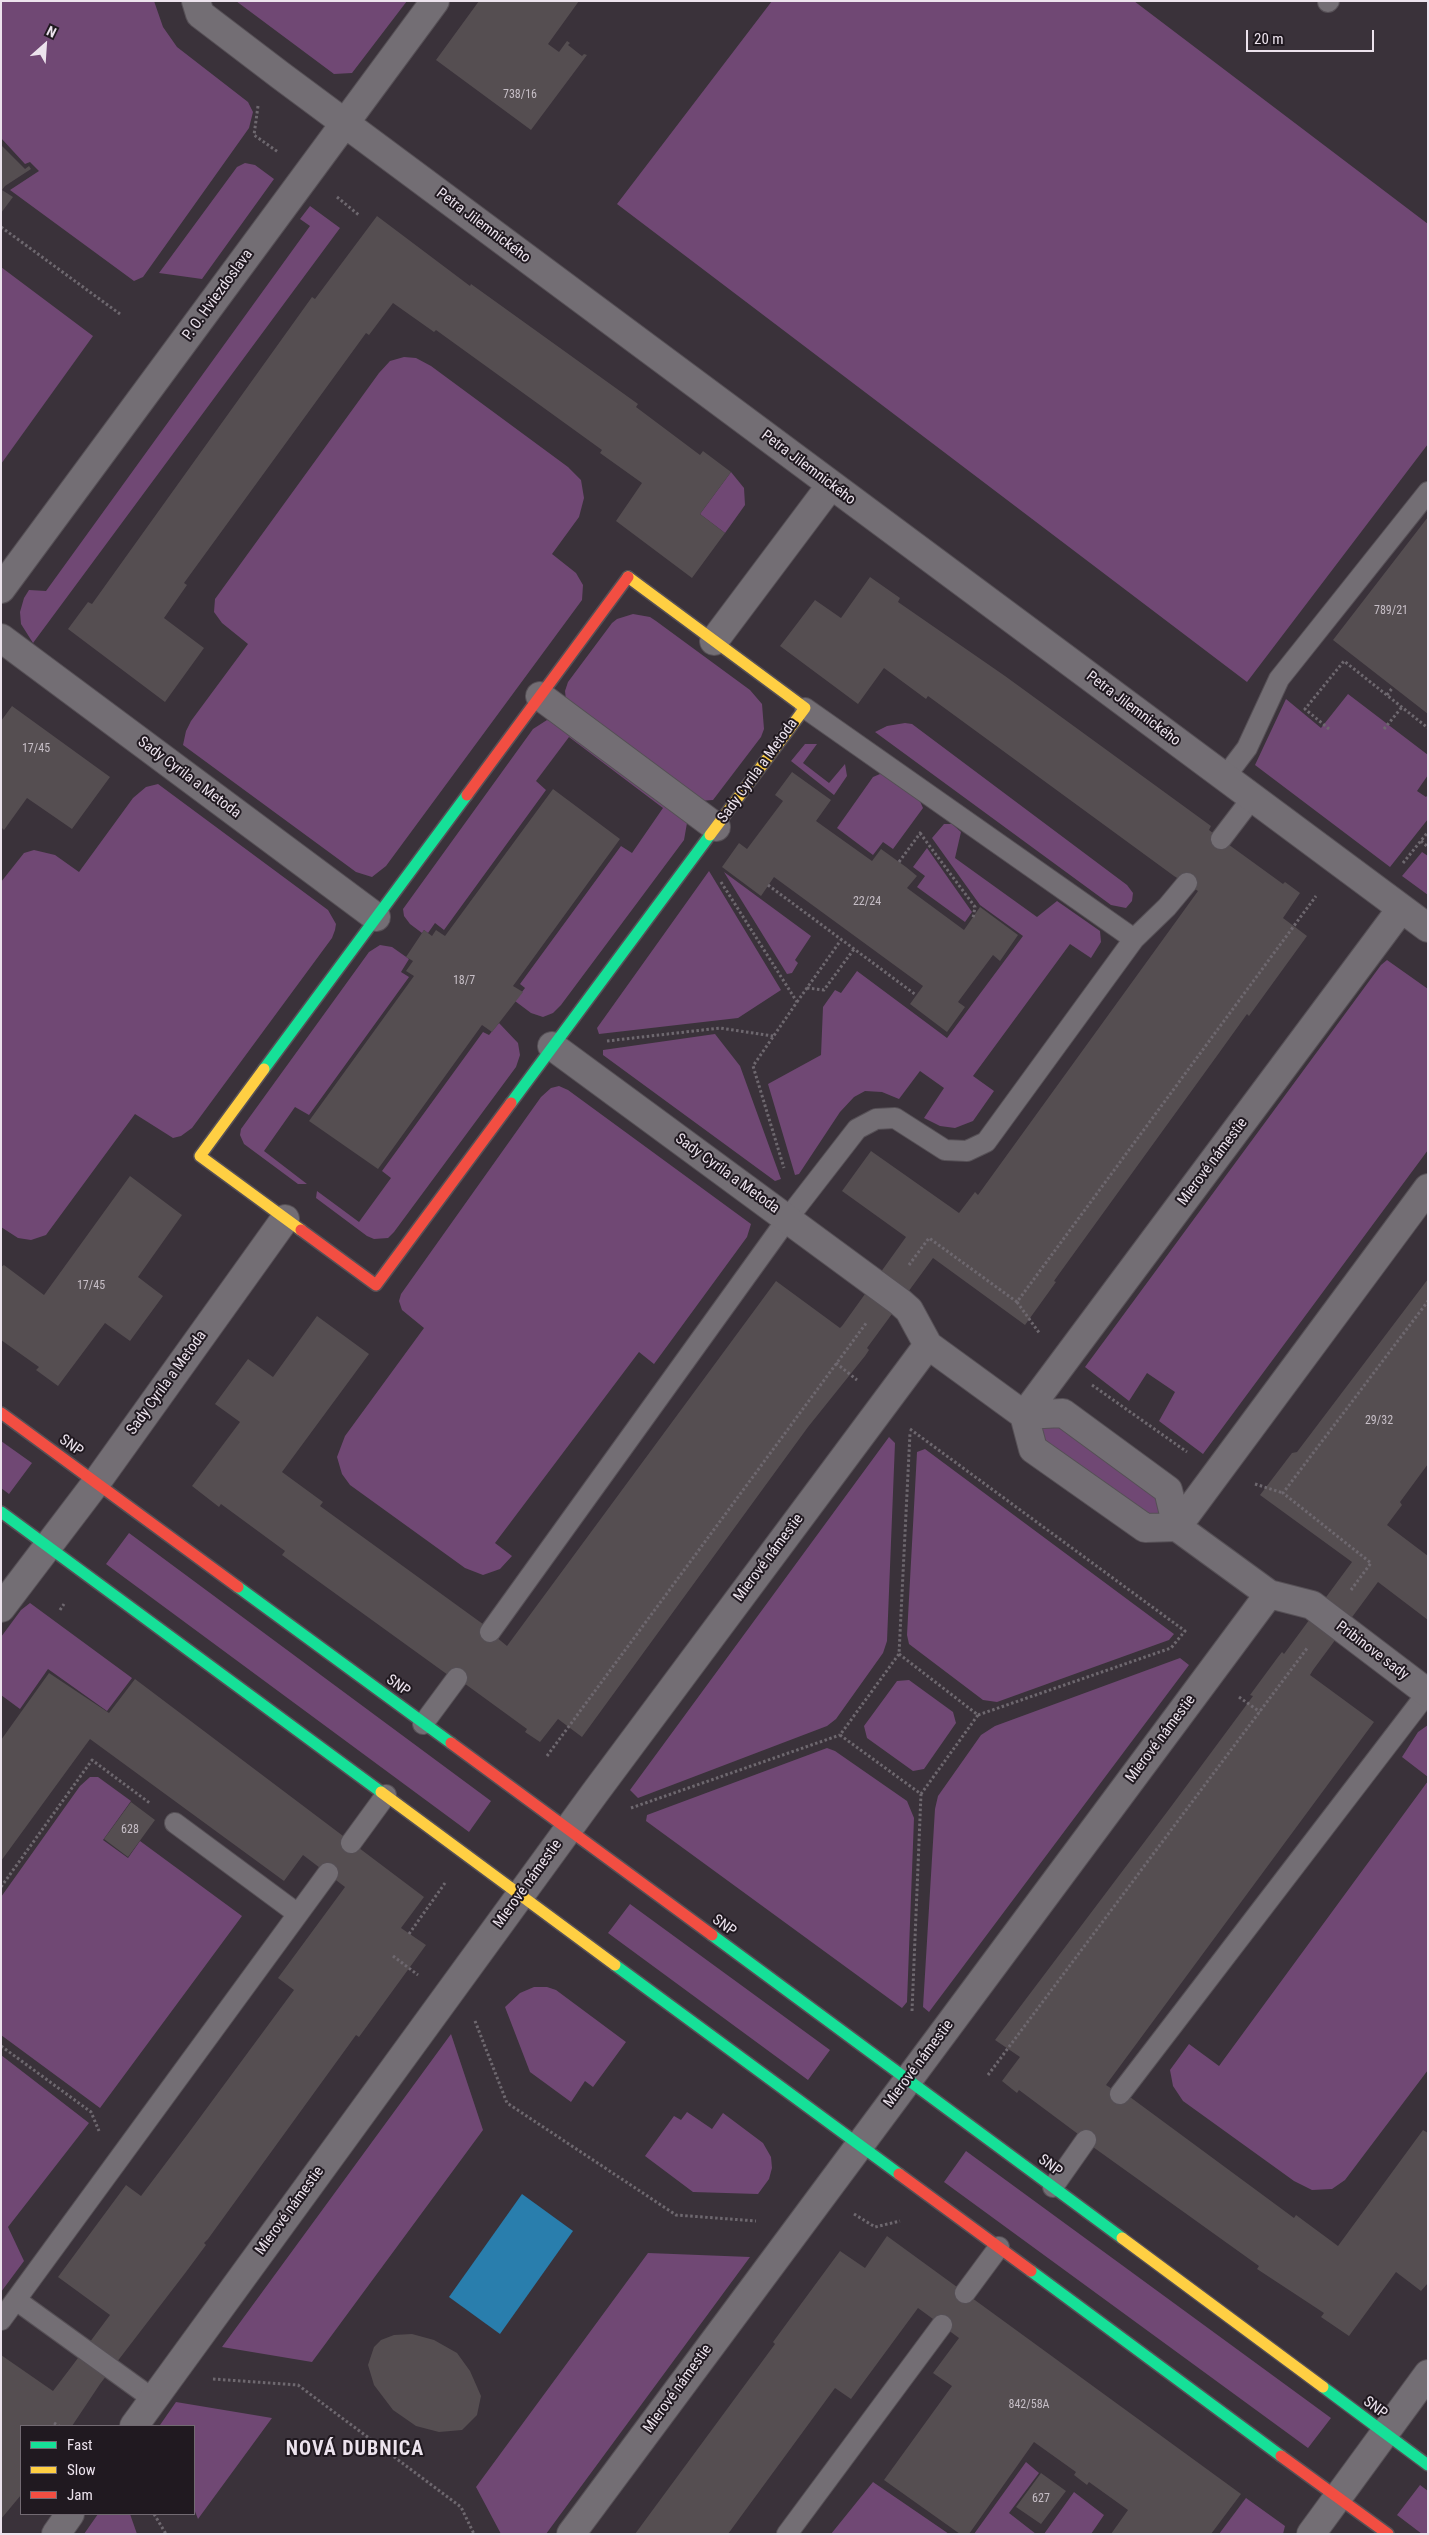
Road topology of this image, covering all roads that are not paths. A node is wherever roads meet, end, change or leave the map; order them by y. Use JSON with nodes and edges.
{"nodes":[{"id":1,"x":196,"y":1,"type":"edge"},
{"id":2,"x":435,"y":1,"type":"edge"},
{"id":3,"x":345,"y":123,"type":"junction"},
{"id":4,"x":831,"y":485,"type":"junction"},
{"id":5,"x":1428,"y":492,"type":"edge"},
{"id":6,"x":1,"y":589,"type":"edge"},
{"id":7,"x":1,"y":638,"type":"edge"},
{"id":8,"x":714,"y":641,"type":"junction"},
{"id":9,"x":540,"y":696,"type":"junction"},
{"id":10,"x":805,"y":708,"type":"junction"},
{"id":11,"x":1225,"y":777,"type":"junction"},
{"id":12,"x":1253,"y":798,"type":"junction"},
{"id":13,"x":716,"y":828,"type":"junction"},
{"id":14,"x":1221,"y":839,"type":"dead end"},
{"id":15,"x":1187,"y":883,"type":"dead end"},
{"id":16,"x":1401,"y":909,"type":"junction"},
{"id":17,"x":376,"y":917,"type":"junction"},
{"id":18,"x":1428,"y":928,"type":"edge"},
{"id":19,"x":1134,"y":938,"type":"junction"},
{"id":20,"x":552,"y":1046,"type":"junction"},
{"id":21,"x":1428,"y":1188,"type":"edge"},
{"id":22,"x":788,"y":1218,"type":"junction"},
{"id":23,"x":286,"y":1219,"type":"junction"},
{"id":24,"x":928,"y":1345,"type":"junction"},
{"id":25,"x":1,"y":1413,"type":"edge"},
{"id":26,"x":1024,"y":1415,"type":"junction"},
{"id":27,"x":96,"y":1482,"type":"junction"},
{"id":28,"x":1,"y":1512,"type":"edge"},
{"id":29,"x":1176,"y":1526,"type":"junction"},
{"id":30,"x":48,"y":1546,"type":"junction"},
{"id":31,"x":1268,"y":1594,"type":"junction"},
{"id":32,"x":1,"y":1608,"type":"edge"},
{"id":33,"x":490,"y":1632,"type":"dead end"},
{"id":34,"x":457,"y":1678,"type":"dead end"},
{"id":35,"x":1428,"y":1693,"type":"edge"},
{"id":36,"x":423,"y":1724,"type":"junction"},
{"id":37,"x":386,"y":1795,"type":"junction"},
{"id":38,"x":175,"y":1823,"type":"road end"},
{"id":39,"x":568,"y":1830,"type":"junction"},
{"id":40,"x":351,"y":1843,"type":"dead end"},
{"id":41,"x":328,"y":1874,"type":"dead end"},
{"id":42,"x":521,"y":1895,"type":"junction"},
{"id":43,"x":298,"y":1914,"type":"junction"},
{"id":44,"x":908,"y":2079,"type":"junction"},
{"id":45,"x":1120,"y":2094,"type":"dead end"},
{"id":46,"x":1086,"y":2140,"type":"dead end"},
{"id":47,"x":860,"y":2143,"type":"junction"},
{"id":48,"x":1053,"y":2186,"type":"junction"},
{"id":49,"x":999,"y":2247,"type":"junction"},
{"id":50,"x":965,"y":2293,"type":"dead end"},
{"id":51,"x":16,"y":2300,"type":"junction"},
{"id":52,"x":1,"y":2320,"type":"edge"},
{"id":53,"x":942,"y":2325,"type":"dead end"},
{"id":54,"x":1428,"y":2374,"type":"edge"},
{"id":55,"x":153,"y":2399,"type":"junction"},
{"id":56,"x":135,"y":2425,"type":"edge"},
{"id":57,"x":1385,"y":2433,"type":"junction"},
{"id":58,"x":1428,"y":2465,"type":"edge"},
{"id":59,"x":1339,"y":2496,"type":"junction"},
{"id":60,"x":69,"y":2515,"type":"edge"},
{"id":61,"x":56,"y":2534,"type":"edge"},
{"id":62,"x":571,"y":2534,"type":"edge"},
{"id":63,"x":787,"y":2534,"type":"edge"},
{"id":64,"x":1311,"y":2534,"type":"edge"},
{"id":65,"x":1388,"y":2534,"type":"edge"}],
"edges":[{"from":1,"to":3,"type":"street","name":"Petra Jilemnického"},
{"from":2,"to":3,"type":"street","name":"P. O. Hviezdoslava"},
{"from":3,"to":4,"type":"street","name":"Petra Jilemnického"},
{"from":3,"to":6,"type":"street","name":"P. O. Hviezdoslava"},
{"from":4,"to":8,"type":"street"},
{"from":4,"to":11,"type":"street","name":"Petra Jilemnického"},
{"from":5,"to":11,"type":"lane"},
{"from":7,"to":17,"type":"street","name":"Sady Cyrila a Metoda"},
{"from":8,"to":9,"type":"street","name":"Sady Cyrila a Metoda"},
{"from":8,"to":10,"type":"street","name":"Sady Cyrila a Metoda"},
{"from":9,"to":13,"type":"street","name":"Sady Cyrila a Metoda"},
{"from":9,"to":17,"type":"street","name":"Sady Cyrila a Metoda"},
{"from":10,"to":13,"type":"street","name":"Sady Cyrila a Metoda"},
{"from":10,"to":19,"type":"lane"},
{"from":11,"to":12,"type":"street","name":"Petra Jilemnického"},
{"from":12,"to":14,"type":"lane"},
{"from":12,"to":16,"type":"street","name":"Petra Jilemnického"},
{"from":13,"to":20,"type":"street","name":"Sady Cyrila a Metoda"},
{"from":15,"to":19,"type":"lane"},
{"from":16,"to":18,"type":"street","name":"Petra Jilemnického"},
{"from":16,"to":26,"type":"street","name":"Mierové námestie"},
{"from":17,"to":23,"type":"street","name":"Sady Cyrila a Metoda"},
{"from":19,"to":22,"type":"lane"},
{"from":20,"to":22,"type":"street","name":"Sady Cyrila a Metoda"},
{"from":20,"to":23,"type":"street","name":"Sady Cyrila a Metoda"},
{"from":21,"to":29,"type":"street"},
{"from":22,"to":24,"type":"street","name":"Sady Cyrila a Metoda"},
{"from":22,"to":33,"type":"lane"},
{"from":23,"to":27,"type":"street","name":"Sady Cyrila a Metoda"},
{"from":24,"to":26,"type":"street"},
{"from":24,"to":39,"type":"street","name":"Mierové námestie"},
{"from":25,"to":27,"type":"street","name":"SNP"},
{"from":26,"to":29,"type":"street"},
{"from":26,"to":29,"type":"street"},
{"from":27,"to":30,"type":"street","name":"Sady Cyrila a Metoda"},
{"from":27,"to":36,"type":"street","name":"SNP"},
{"from":28,"to":30,"type":"street"},
{"from":29,"to":31,"type":"street"},
{"from":30,"to":32,"type":"street","name":"Sady Cyrila a Metoda"},
{"from":30,"to":37,"type":"street"},
{"from":31,"to":35,"type":"street","name":"Pribinove sady"},
{"from":31,"to":44,"type":"street","name":"Mierové námestie"},
{"from":34,"to":36,"type":"lane"},
{"from":35,"to":45,"type":"lane"},
{"from":36,"to":39,"type":"street","name":"SNP"},
{"from":37,"to":40,"type":"lane"},
{"from":37,"to":42,"type":"street"},
{"from":38,"to":43,"type":"lane"},
{"from":39,"to":42,"type":"street","name":"Mierové námestie"},
{"from":39,"to":44,"type":"street","name":"SNP"},
{"from":41,"to":43,"type":"lane"},
{"from":42,"to":47,"type":"street"},
{"from":42,"to":55,"type":"street","name":"Mierové námestie"},
{"from":43,"to":51,"type":"lane"},
{"from":44,"to":47,"type":"street","name":"Mierové námestie"},
{"from":44,"to":48,"type":"street","name":"SNP"},
{"from":46,"to":48,"type":"lane"},
{"from":47,"to":49,"type":"street"},
{"from":47,"to":62,"type":"street","name":"Mierové námestie"},
{"from":48,"to":57,"type":"street","name":"SNP"},
{"from":49,"to":50,"type":"lane"},
{"from":49,"to":59,"type":"street"},
{"from":51,"to":52,"type":"lane"},
{"from":51,"to":55,"type":"lane"},
{"from":53,"to":63,"type":"lane"},
{"from":54,"to":57,"type":"street"},
{"from":55,"to":56,"type":"street","name":"Mierové námestie"},
{"from":57,"to":58,"type":"street","name":"SNP"},
{"from":57,"to":59,"type":"street"},
{"from":59,"to":64,"type":"street"},
{"from":59,"to":65,"type":"street"},
{"from":60,"to":61,"type":"street"}]}
